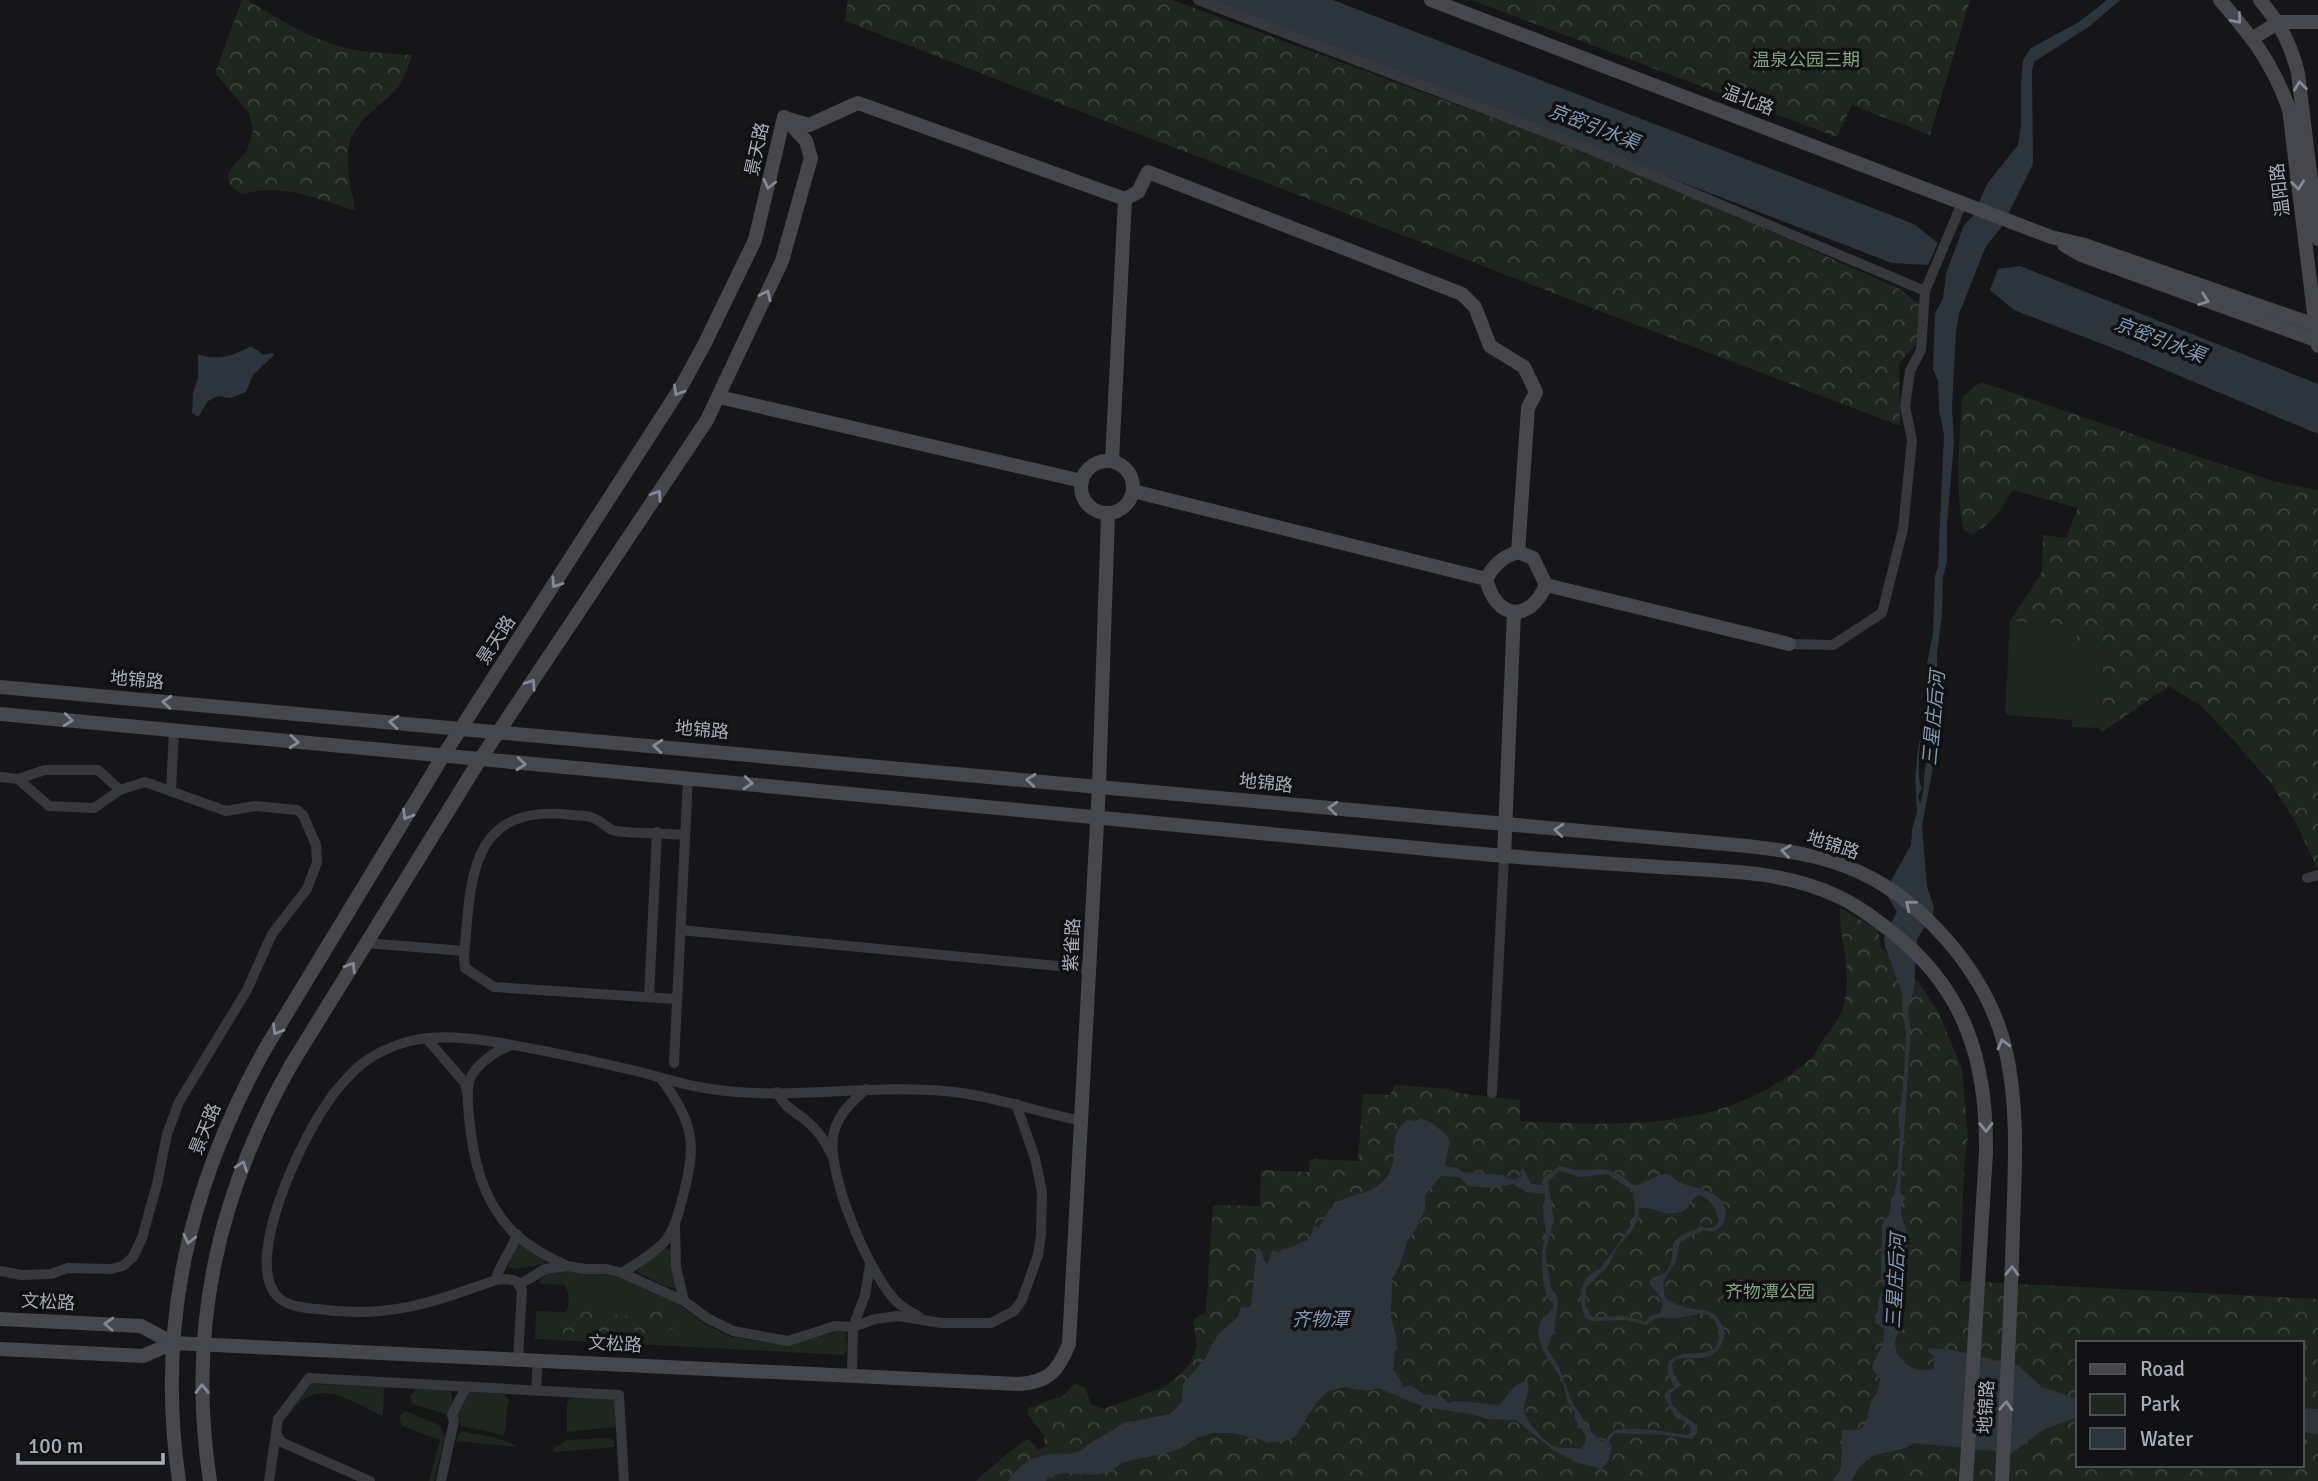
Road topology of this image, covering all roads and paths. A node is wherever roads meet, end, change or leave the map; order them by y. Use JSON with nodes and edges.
{"nodes":[{"id":1,"x":1198,"y":0,"type":"edge"},
{"id":2,"x":1431,"y":0,"type":"edge"},
{"id":3,"x":2220,"y":0,"type":"edge"},
{"id":4,"x":2260,"y":0,"type":"edge"},
{"id":5,"x":2279,"y":22,"type":"junction"},
{"id":6,"x":2318,"y":22,"type":"edge"},
{"id":7,"x":2253,"y":38,"type":"junction"},
{"id":8,"x":784,"y":117,"type":"junction"},
{"id":9,"x":1125,"y":199,"type":"junction"},
{"id":10,"x":1968,"y":205,"type":"junction"},
{"id":11,"x":2050,"y":237,"type":"junction"},
{"id":12,"x":2318,"y":239,"type":"edge"},
{"id":13,"x":1925,"y":291,"type":"junction"},
{"id":14,"x":2317,"y":326,"type":"edge"},
{"id":15,"x":2318,"y":342,"type":"edge"},
{"id":16,"x":719,"y":397,"type":"junction"},
{"id":17,"x":1112,"y":461,"type":"junction"},
{"id":18,"x":1082,"y":481,"type":"junction"},
{"id":19,"x":1133,"y":491,"type":"junction"},
{"id":20,"x":1108,"y":513,"type":"junction"},
{"id":21,"x":1518,"y":552,"type":"junction"},
{"id":22,"x":1486,"y":579,"type":"junction"},
{"id":23,"x":1546,"y":584,"type":"junction"},
{"id":24,"x":1514,"y":612,"type":"junction"},
{"id":25,"x":1789,"y":644,"type":"joint"},
{"id":26,"x":0,"y":687,"type":"edge"},
{"id":27,"x":0,"y":714,"type":"edge"},
{"id":28,"x":461,"y":728,"type":"junction"},
{"id":29,"x":174,"y":731,"type":"junction"},
{"id":30,"x":499,"y":731,"type":"junction"},
{"id":31,"x":443,"y":756,"type":"junction"},
{"id":32,"x":479,"y":761,"type":"junction"},
{"id":33,"x":0,"y":777,"type":"edge"},
{"id":34,"x":688,"y":778,"type":"junction"},
{"id":35,"x":18,"y":779,"type":"junction"},
{"id":36,"x":1099,"y":786,"type":"junction"},
{"id":37,"x":120,"y":790,"type":"junction"},
{"id":38,"x":171,"y":790,"type":"junction"},
{"id":39,"x":1098,"y":815,"type":"junction"},
{"id":40,"x":1506,"y":825,"type":"junction"},
{"id":41,"x":657,"y":832,"type":"junction"},
{"id":42,"x":685,"y":835,"type":"junction"},
{"id":43,"x":1504,"y":857,"type":"junction"},
{"id":44,"x":680,"y":929,"type":"junction"},
{"id":45,"x":366,"y":943,"type":"junction"},
{"id":46,"x":464,"y":951,"type":"junction"},
{"id":47,"x":1090,"y":969,"type":"junction"},
{"id":48,"x":649,"y":997,"type":"junction"},
{"id":49,"x":677,"y":999,"type":"junction"},
{"id":50,"x":426,"y":1039,"type":"junction"},
{"id":51,"x":514,"y":1045,"type":"junction"},
{"id":52,"x":674,"y":1063,"type":"dead end"},
{"id":53,"x":660,"y":1078,"type":"junction"},
{"id":54,"x":866,"y":1090,"type":"junction"},
{"id":55,"x":777,"y":1092,"type":"junction"},
{"id":56,"x":1492,"y":1093,"type":"dead end"},
{"id":57,"x":468,"y":1096,"type":"junction"},
{"id":58,"x":1016,"y":1104,"type":"junction"},
{"id":59,"x":1082,"y":1121,"type":"junction"},
{"id":60,"x":834,"y":1159,"type":"junction"},
{"id":61,"x":675,"y":1225,"type":"junction"},
{"id":62,"x":517,"y":1234,"type":"junction"},
{"id":63,"x":870,"y":1264,"type":"junction"},
{"id":64,"x":567,"y":1266,"type":"junction"},
{"id":65,"x":0,"y":1271,"type":"edge"},
{"id":66,"x":622,"y":1273,"type":"junction"},
{"id":67,"x":496,"y":1280,"type":"junction"},
{"id":68,"x":519,"y":1285,"type":"junction"},
{"id":69,"x":684,"y":1301,"type":"junction"},
{"id":70,"x":920,"y":1318,"type":"junction"},
{"id":71,"x":0,"y":1319,"type":"edge"},
{"id":72,"x":853,"y":1327,"type":"junction"},
{"id":73,"x":173,"y":1343,"type":"junction"},
{"id":74,"x":203,"y":1345,"type":"junction"},
{"id":75,"x":0,"y":1349,"type":"edge"},
{"id":76,"x":519,"y":1359,"type":"junction"},
{"id":77,"x":538,"y":1360,"type":"junction"},
{"id":78,"x":852,"y":1374,"type":"junction"},
{"id":79,"x":1052,"y":1374,"type":"joint"},
{"id":80,"x":466,"y":1387,"type":"junction"},
{"id":81,"x":536,"y":1390,"type":"junction"},
{"id":82,"x":276,"y":1433,"type":"junction"},
{"id":83,"x":1967,"y":1475,"type":"edge"},
{"id":84,"x":2002,"y":1477,"type":"edge"},
{"id":85,"x":179,"y":1481,"type":"edge"},
{"id":86,"x":210,"y":1481,"type":"edge"},
{"id":87,"x":269,"y":1481,"type":"edge"},
{"id":88,"x":370,"y":1481,"type":"edge"},
{"id":89,"x":441,"y":1481,"type":"edge"},
{"id":90,"x":624,"y":1481,"type":"edge"}],
"edges":[{"from":1,"to":13,"type":"street"},
{"from":2,"to":10,"type":"street","name":"温北路"},
{"from":3,"to":7,"type":"street","name":"温阳路","one_way":true},
{"from":4,"to":5,"type":"street","name":"温阳路"},
{"from":5,"to":6,"type":"street"},
{"from":5,"to":7,"type":"street"},
{"from":12,"to":5,"type":"street","name":"温阳路","one_way":true},
{"from":7,"to":14,"type":"street","name":"温阳路","one_way":true},
{"from":8,"to":9,"type":"street"},
{"from":16,"to":8,"type":"street","name":"景天路","one_way":true},
{"from":8,"to":28,"type":"street","name":"景天路","one_way":true},
{"from":9,"to":17,"type":"street"},
{"from":9,"to":21,"type":"street"},
{"from":10,"to":11,"type":"street","name":"温北路"},
{"from":10,"to":13,"type":"street"},
{"from":11,"to":14,"type":"street","name":"温北路"},
{"from":11,"to":15,"type":"street","name":"温北路","one_way":true},
{"from":13,"to":25,"type":"street"},
{"from":14,"to":15,"type":"street","name":"温阳路"},
{"from":16,"to":18,"type":"street"},
{"from":30,"to":16,"type":"street","name":"景天路","one_way":true},
{"from":17,"to":18,"type":"street"},
{"from":17,"to":19,"type":"street"},
{"from":18,"to":20,"type":"street"},
{"from":19,"to":20,"type":"street"},
{"from":19,"to":22,"type":"street"},
{"from":20,"to":36,"type":"street","name":"紫雀路"},
{"from":21,"to":22,"type":"street"},
{"from":21,"to":23,"type":"street"},
{"from":22,"to":24,"type":"street"},
{"from":23,"to":24,"type":"street"},
{"from":23,"to":25,"type":"street"},
{"from":24,"to":40,"type":"street"},
{"from":28,"to":26,"type":"street","name":"地锦路","one_way":true},
{"from":27,"to":29,"type":"street","name":"地锦路","one_way":true},
{"from":28,"to":30,"type":"street","name":"地锦路"},
{"from":28,"to":31,"type":"street","name":"景天路"},
{"from":29,"to":31,"type":"street","name":"地锦路","one_way":true},
{"from":29,"to":38,"type":"street"},
{"from":30,"to":32,"type":"street","name":"景天路"},
{"from":36,"to":30,"type":"street","name":"地锦路","one_way":true},
{"from":31,"to":32,"type":"street","name":"地锦路"},
{"from":31,"to":73,"type":"street","name":"景天路","one_way":true},
{"from":32,"to":34,"type":"street","name":"地锦路","one_way":true},
{"from":32,"to":45,"type":"street","name":"景天路"},
{"from":33,"to":35,"type":"street"},
{"from":34,"to":39,"type":"street","name":"地锦路","one_way":true},
{"from":34,"to":42,"type":"street"},
{"from":35,"to":37,"type":"street"},
{"from":35,"to":37,"type":"street"},
{"from":36,"to":39,"type":"street","name":"紫雀路"},
{"from":40,"to":36,"type":"street","name":"地锦路","one_way":true},
{"from":37,"to":38,"type":"street"},
{"from":38,"to":65,"type":"street"},
{"from":39,"to":43,"type":"street","name":"地锦路"},
{"from":39,"to":47,"type":"street","name":"紫雀路"},
{"from":40,"to":43,"type":"street"},
{"from":84,"to":40,"type":"street","name":"地锦路","one_way":true},
{"from":41,"to":42,"type":"street"},
{"from":41,"to":46,"type":"street"},
{"from":41,"to":48,"type":"street"},
{"from":42,"to":44,"type":"street"},
{"from":43,"to":56,"type":"street"},
{"from":43,"to":83,"type":"street","name":"地锦路","one_way":true},
{"from":44,"to":47,"type":"street"},
{"from":44,"to":49,"type":"street"},
{"from":45,"to":46,"type":"street"},
{"from":74,"to":45,"type":"street","name":"景天路","one_way":true},
{"from":46,"to":48,"type":"street"},
{"from":47,"to":59,"type":"street","name":"紫雀路"},
{"from":48,"to":49,"type":"street"},
{"from":49,"to":52,"type":"street"},
{"from":50,"to":51,"type":"street"},
{"from":50,"to":57,"type":"street"},
{"from":50,"to":67,"type":"street"},
{"from":51,"to":53,"type":"street"},
{"from":51,"to":57,"type":"street"},
{"from":53,"to":55,"type":"street"},
{"from":53,"to":61,"type":"street"},
{"from":54,"to":55,"type":"street"},
{"from":54,"to":58,"type":"street"},
{"from":54,"to":60,"type":"street"},
{"from":55,"to":60,"type":"street"},
{"from":57,"to":62,"type":"street"},
{"from":58,"to":59,"type":"street"},
{"from":58,"to":70,"type":"street"},
{"from":59,"to":79,"type":"street","name":"紫雀路"},
{"from":60,"to":63,"type":"street"},
{"from":61,"to":66,"type":"street"},
{"from":61,"to":69,"type":"street"},
{"from":62,"to":64,"type":"street"},
{"from":62,"to":67,"type":"street"},
{"from":63,"to":70,"type":"street"},
{"from":63,"to":72,"type":"street"},
{"from":64,"to":66,"type":"street"},
{"from":64,"to":68,"type":"street"},
{"from":66,"to":69,"type":"street"},
{"from":67,"to":68,"type":"street"},
{"from":68,"to":76,"type":"street"},
{"from":69,"to":72,"type":"street"},
{"from":70,"to":72,"type":"street"},
{"from":73,"to":71,"type":"street","name":"文松路","one_way":true},
{"from":72,"to":78,"type":"street"},
{"from":73,"to":74,"type":"street","name":"文松路"},
{"from":73,"to":75,"type":"street","name":"文松路"},
{"from":73,"to":85,"type":"street","name":"景天路"},
{"from":74,"to":76,"type":"street","name":"文松路"},
{"from":86,"to":74,"type":"street","name":"景天路","one_way":true},
{"from":76,"to":77,"type":"street","name":"文松路"},
{"from":77,"to":78,"type":"street","name":"文松路"},
{"from":77,"to":81,"type":"street"},
{"from":78,"to":79,"type":"street","name":"文松路"},
{"from":80,"to":81,"type":"street"},
{"from":80,"to":82,"type":"street"},
{"from":80,"to":89,"type":"street"},
{"from":81,"to":90,"type":"street"},
{"from":82,"to":87,"type":"street"},
{"from":82,"to":88,"type":"street"}]}
